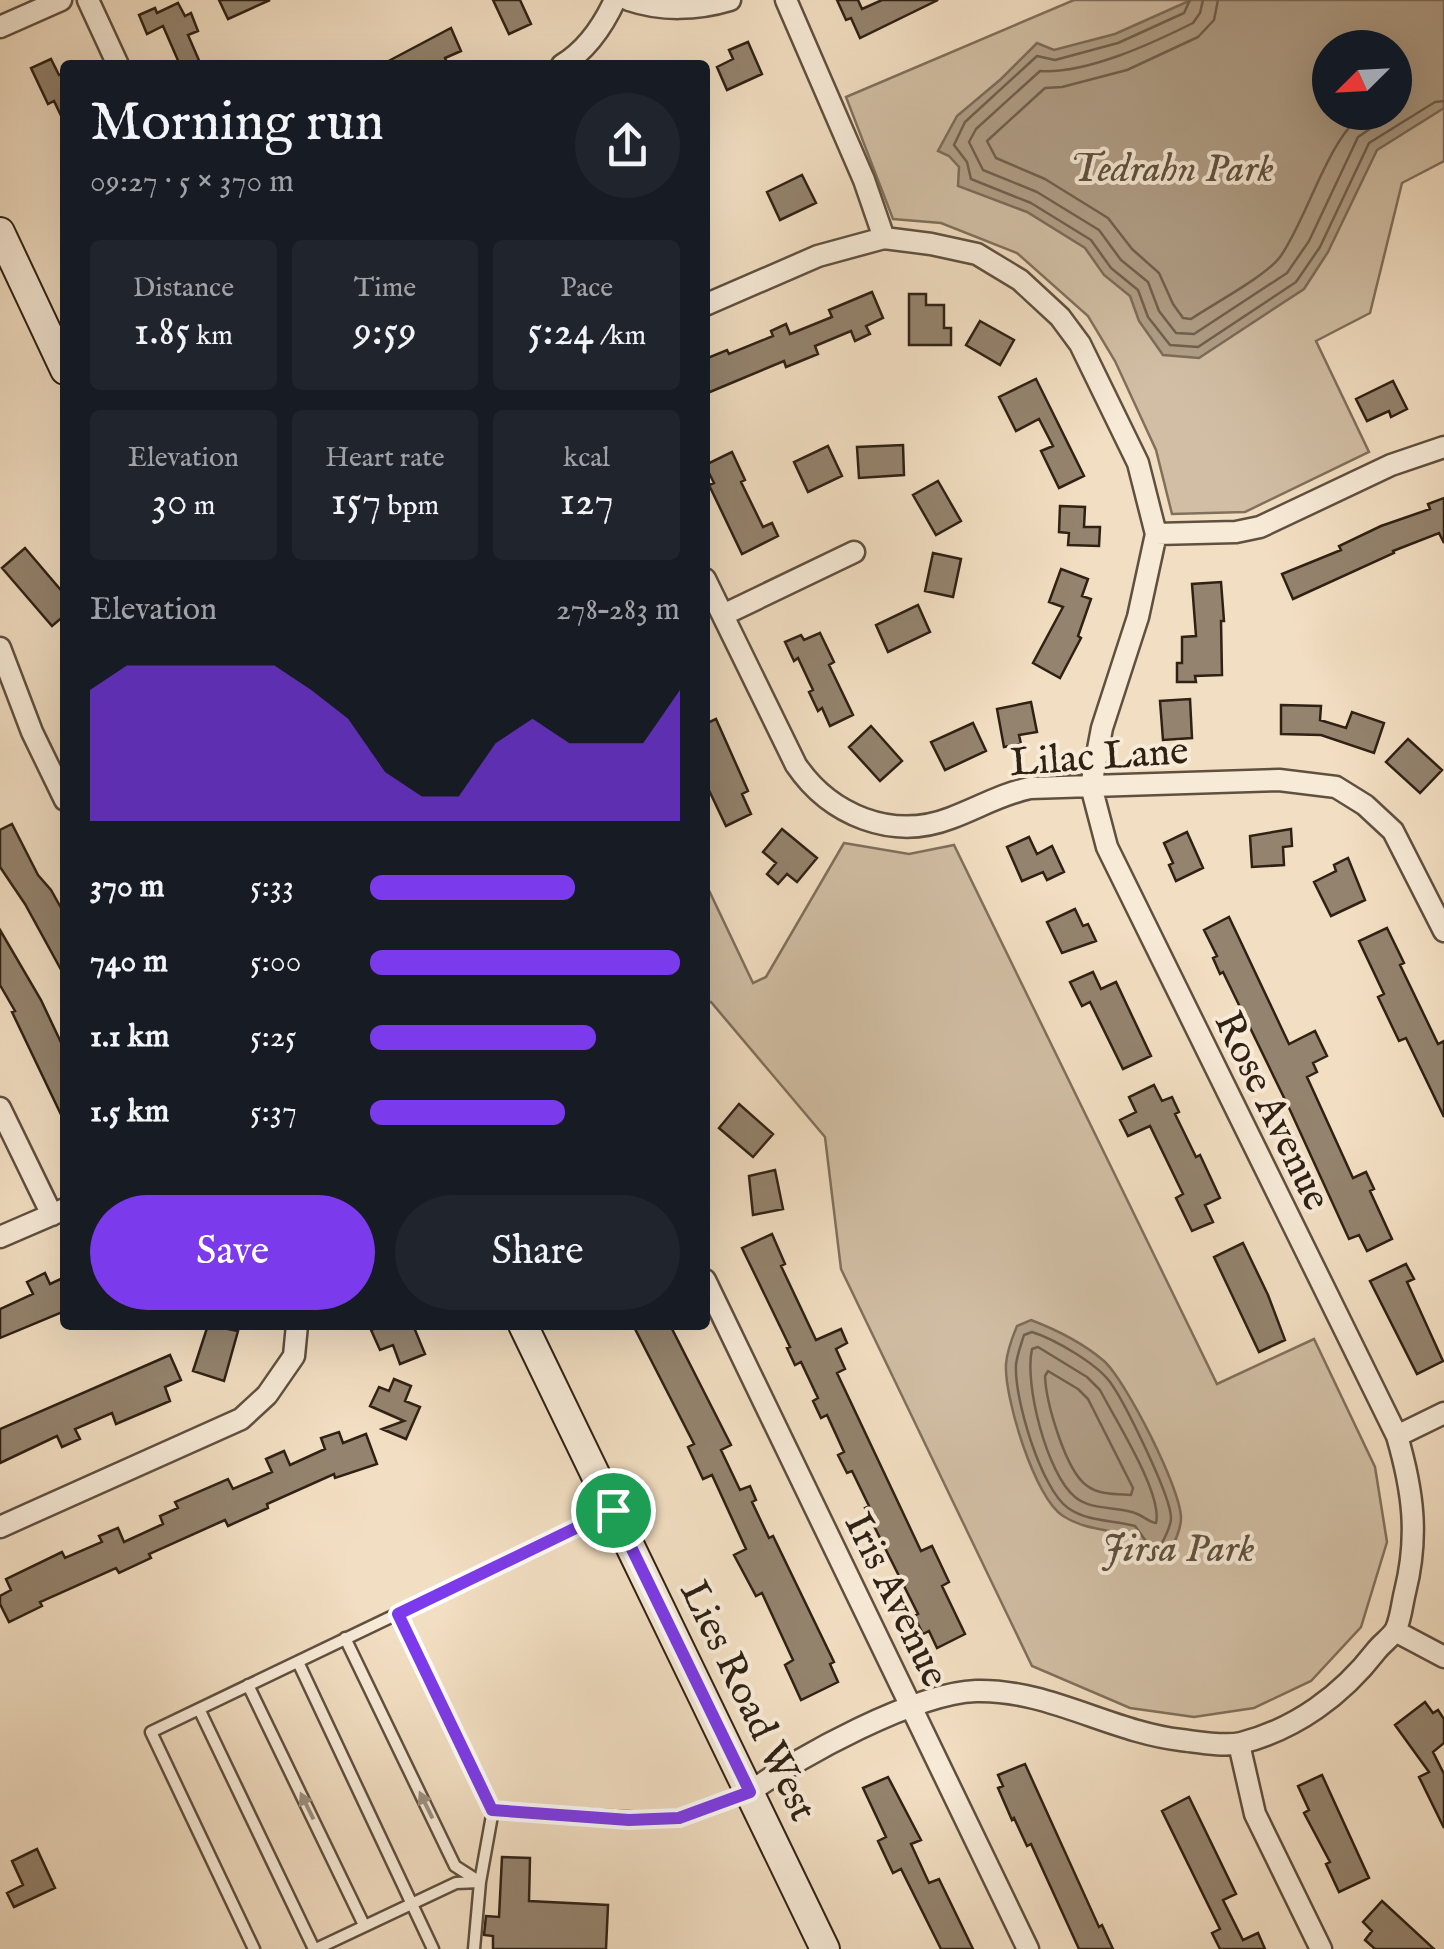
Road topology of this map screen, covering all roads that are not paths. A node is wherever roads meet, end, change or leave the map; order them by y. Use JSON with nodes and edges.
{"nodes":[{"id":1,"x":61,"y":0,"type":"edge"},
{"id":2,"x":88,"y":0,"type":"edge"},
{"id":3,"x":615,"y":0,"type":"edge"},
{"id":4,"x":629,"y":0,"type":"edge"},
{"id":5,"x":730,"y":0,"type":"edge"},
{"id":6,"x":786,"y":0,"type":"edge"},
{"id":7,"x":0,"y":28,"type":"edge"},
{"id":8,"x":116,"y":60,"type":"edge"},
{"id":9,"x":569,"y":60,"type":"edge"},
{"id":10,"x":0,"y":232,"type":"edge"},
{"id":11,"x":884,"y":238,"type":"junction"},
{"id":12,"x":710,"y":302,"type":"edge"},
{"id":13,"x":60,"y":359,"type":"edge"},
{"id":14,"x":1444,"y":447,"type":"edge"},
{"id":15,"x":1156,"y":534,"type":"junction"},
{"id":16,"x":854,"y":552,"type":"dead end"},
{"id":17,"x":710,"y":590,"type":"edge"},
{"id":18,"x":722,"y":615,"type":"junction"},
{"id":19,"x":0,"y":648,"type":"edge"},
{"id":20,"x":1091,"y":786,"type":"junction"},
{"id":21,"x":60,"y":790,"type":"edge"},
{"id":22,"x":1444,"y":931,"type":"edge"},
{"id":23,"x":0,"y":1108,"type":"edge"},
{"id":24,"x":58,"y":1212,"type":"edge"},
{"id":25,"x":0,"y":1237,"type":"edge"},
{"id":26,"x":710,"y":1290,"type":"edge"},
{"id":27,"x":297,"y":1330,"type":"edge"},
{"id":28,"x":525,"y":1330,"type":"edge"},
{"id":29,"x":1444,"y":1413,"type":"edge"},
{"id":30,"x":1397,"y":1436,"type":"junction"},
{"id":31,"x":613,"y":1510,"type":"junction"},
{"id":32,"x":0,"y":1527,"type":"edge"},
{"id":33,"x":398,"y":1614,"type":"junction"},
{"id":34,"x":1395,"y":1632,"type":"junction"},
{"id":35,"x":346,"y":1638,"type":"junction"},
{"id":36,"x":1444,"y":1658,"type":"edge"},
{"id":37,"x":298,"y":1662,"type":"junction"},
{"id":38,"x":248,"y":1685,"type":"junction"},
{"id":39,"x":199,"y":1708,"type":"junction"},
{"id":40,"x":912,"y":1708,"type":"junction"},
{"id":41,"x":1238,"y":1744,"type":"junction"},
{"id":42,"x":750,"y":1792,"type":"junction"},
{"id":43,"x":492,"y":1810,"type":"junction"},
{"id":44,"x":480,"y":1882,"type":"junction"},
{"id":45,"x":412,"y":1902,"type":"junction"},
{"id":46,"x":364,"y":1926,"type":"junction"},
{"id":47,"x":254,"y":1949,"type":"edge"},
{"id":48,"x":315,"y":1949,"type":"edge"},
{"id":49,"x":433,"y":1949,"type":"edge"},
{"id":50,"x":474,"y":1949,"type":"edge"},
{"id":51,"x":825,"y":1949,"type":"edge"},
{"id":52,"x":1028,"y":1949,"type":"edge"},
{"id":53,"x":1321,"y":1949,"type":"edge"}],
"edges":[{"from":1,"to":7,"type":"street"},
{"from":2,"to":8,"type":"street"},
{"from":3,"to":9,"type":"street"},
{"from":4,"to":5,"type":"street"},
{"from":6,"to":11,"type":"street"},
{"from":10,"to":13,"type":"street"},
{"from":11,"to":12,"type":"street","name":"Rose Avenue"},
{"from":11,"to":15,"type":"street","name":"Rose Avenue"},
{"from":14,"to":15,"type":"street"},
{"from":15,"to":20,"type":"street","name":"Rose Avenue"},
{"from":16,"to":18,"type":"street"},
{"from":17,"to":18,"type":"street","name":"Lilac Lane"},
{"from":18,"to":20,"type":"street","name":"Lilac Lane"},
{"from":19,"to":21,"type":"street"},
{"from":20,"to":22,"type":"street","name":"Lilac Lane"},
{"from":20,"to":30,"type":"street","name":"Rose Avenue"},
{"from":23,"to":24,"type":"street"},
{"from":24,"to":25,"type":"street"},
{"from":26,"to":40,"type":"street","name":"Iris Avenue"},
{"from":27,"to":32,"type":"street"},
{"from":28,"to":31,"type":"street","name":"Lies Road West"},
{"from":29,"to":30,"type":"street"},
{"from":30,"to":34,"type":"street","name":"Rose Avenue"},
{"from":31,"to":33,"type":"lane"},
{"from":31,"to":42,"type":"street","name":"Lies Road West"},
{"from":33,"to":35,"type":"lane"},
{"from":33,"to":43,"type":"lane"},
{"from":34,"to":36,"type":"street"},
{"from":34,"to":41,"type":"street","name":"Rose Avenue"},
{"from":35,"to":37,"type":"lane"},
{"from":44,"to":35,"type":"lane","one_way":true},
{"from":37,"to":38,"type":"lane"},
{"from":37,"to":45,"type":"lane"},
{"from":38,"to":39,"type":"lane"},
{"from":46,"to":38,"type":"lane","one_way":true},
{"from":39,"to":47,"type":"lane"},
{"from":39,"to":48,"type":"lane"},
{"from":40,"to":41,"type":"street","name":"Rose Avenue"},
{"from":40,"to":42,"type":"street","name":"Rose Avenue"},
{"from":40,"to":52,"type":"street","name":"Iris Avenue"},
{"from":41,"to":53,"type":"street"},
{"from":42,"to":43,"type":"lane"},
{"from":42,"to":51,"type":"street","name":"Lies Road West"},
{"from":43,"to":44,"type":"lane"},
{"from":44,"to":45,"type":"lane"},
{"from":44,"to":50,"type":"lane"},
{"from":45,"to":46,"type":"lane"},
{"from":45,"to":49,"type":"lane"},
{"from":46,"to":48,"type":"lane"}]}
